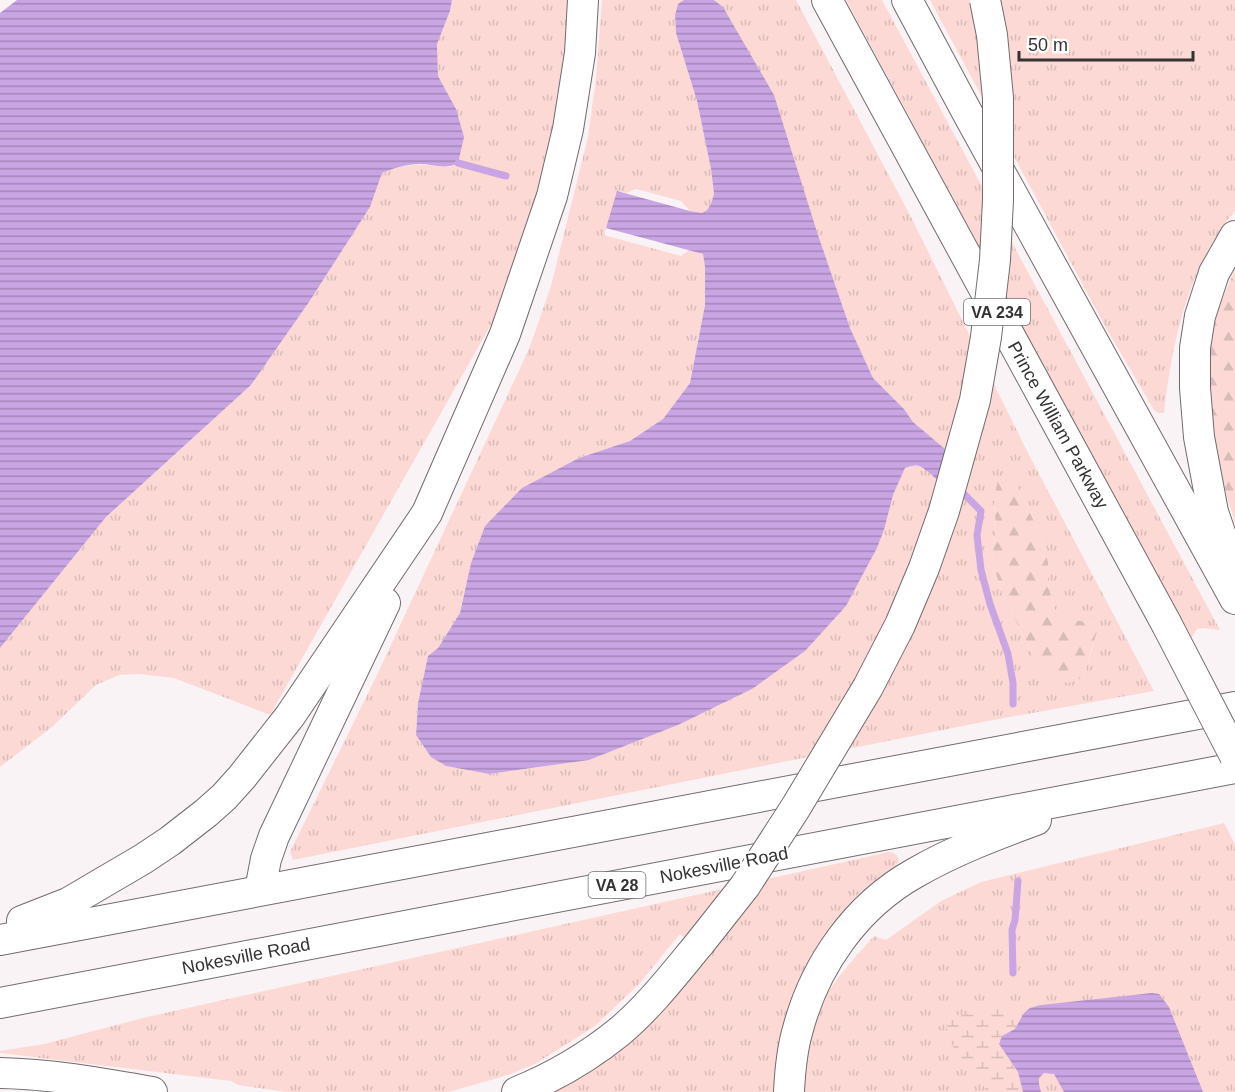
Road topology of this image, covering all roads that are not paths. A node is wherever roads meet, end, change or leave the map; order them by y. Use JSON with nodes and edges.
{"nodes":[{"id":1,"x":583,"y":0,"type":"edge"},
{"id":2,"x":827,"y":0,"type":"edge"},
{"id":3,"x":907,"y":0,"type":"edge"},
{"id":4,"x":986,"y":0,"type":"edge"},
{"id":5,"x":1235,"y":237,"type":"edge"},
{"id":6,"x":427,"y":513,"type":"junction"},
{"id":7,"x":1235,"y":579,"type":"edge"},
{"id":8,"x":1235,"y":598,"type":"edge"},
{"id":9,"x":1235,"y":707,"type":"edge"},
{"id":10,"x":1235,"y":756,"type":"edge"},
{"id":11,"x":1235,"y":768,"type":"edge"},
{"id":12,"x":1109,"y":792,"type":"junction"},
{"id":13,"x":260,"y":890,"type":"junction"},
{"id":14,"x":0,"y":929,"type":"edge"},
{"id":15,"x":0,"y":940,"type":"edge"},
{"id":16,"x":0,"y":1003,"type":"edge"},
{"id":17,"x":0,"y":1073,"type":"edge"},
{"id":18,"x":152,"y":1092,"type":"edge"},
{"id":19,"x":517,"y":1092,"type":"edge"},
{"id":20,"x":789,"y":1092,"type":"edge"}],
"edges":[{"from":1,"to":6,"type":"highway"},
{"from":2,"to":10,"type":"highway","name":"Prince William Parkway","number":"VA 234","bridge":true},
{"from":3,"to":8,"type":"highway"},
{"from":4,"to":19,"type":"highway","bridge":true},
{"from":5,"to":7,"type":"highway"},
{"from":6,"to":13,"type":"highway"},
{"from":6,"to":14,"type":"highway"},
{"from":9,"to":13,"type":"highway"},
{"from":11,"to":12,"type":"highway","name":"Nokesville Road","number":"VA 28"},
{"from":12,"to":16,"type":"highway","name":"Nokesville Road","number":"VA 28"},
{"from":12,"to":20,"type":"highway"},
{"from":13,"to":15,"type":"highway"},
{"from":17,"to":18,"type":"highway"}]}
